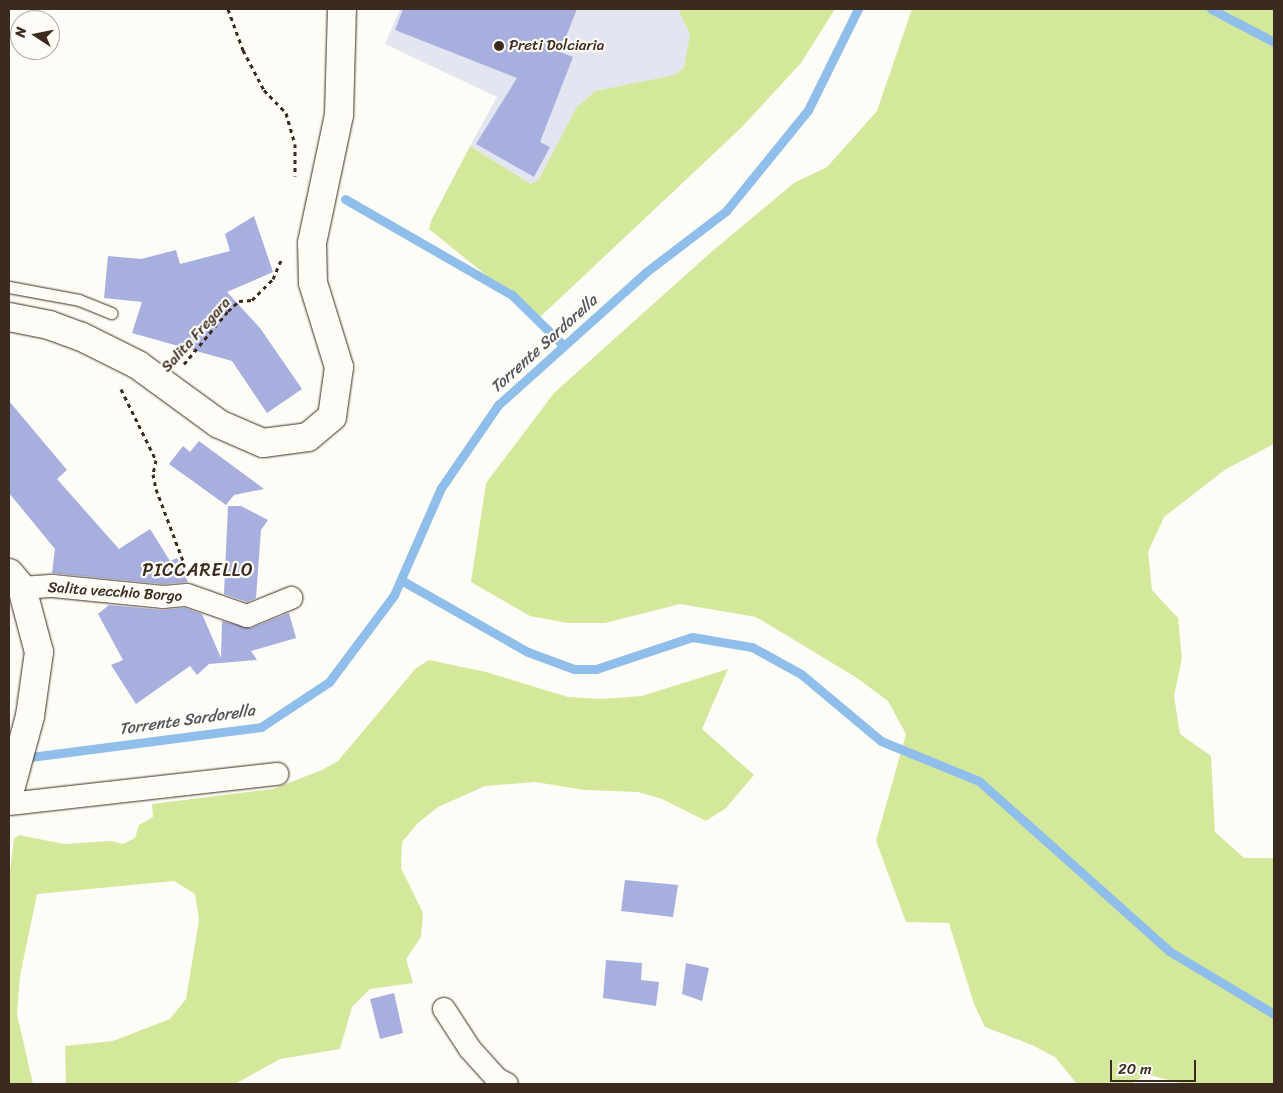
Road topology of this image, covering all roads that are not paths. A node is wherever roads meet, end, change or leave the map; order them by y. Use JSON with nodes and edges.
{"nodes":[{"id":1,"x":342,"y":9,"type":"edge"},
{"id":2,"x":9,"y":287,"type":"edge"},
{"id":3,"x":112,"y":313,"type":"dead end"},
{"id":4,"x":9,"y":317,"type":"edge"},
{"id":5,"x":15,"y":580,"type":"edge"},
{"id":6,"x":291,"y":598,"type":"dead end"},
{"id":7,"x":277,"y":774,"type":"dead end"},
{"id":8,"x":10,"y":793,"type":"edge"},
{"id":9,"x":444,"y":1009,"type":"dead end"},
{"id":10,"x":507,"y":1084,"type":"edge"}],
"edges":[{"from":1,"to":4,"type":"main road"},
{"from":2,"to":3,"type":"lane"},
{"from":5,"to":6,"type":"street","name":"Salita vecchio Borgo"},
{"from":5,"to":8,"type":"main road"},
{"from":7,"to":8,"type":"street"},
{"from":9,"to":10,"type":"street"}]}
